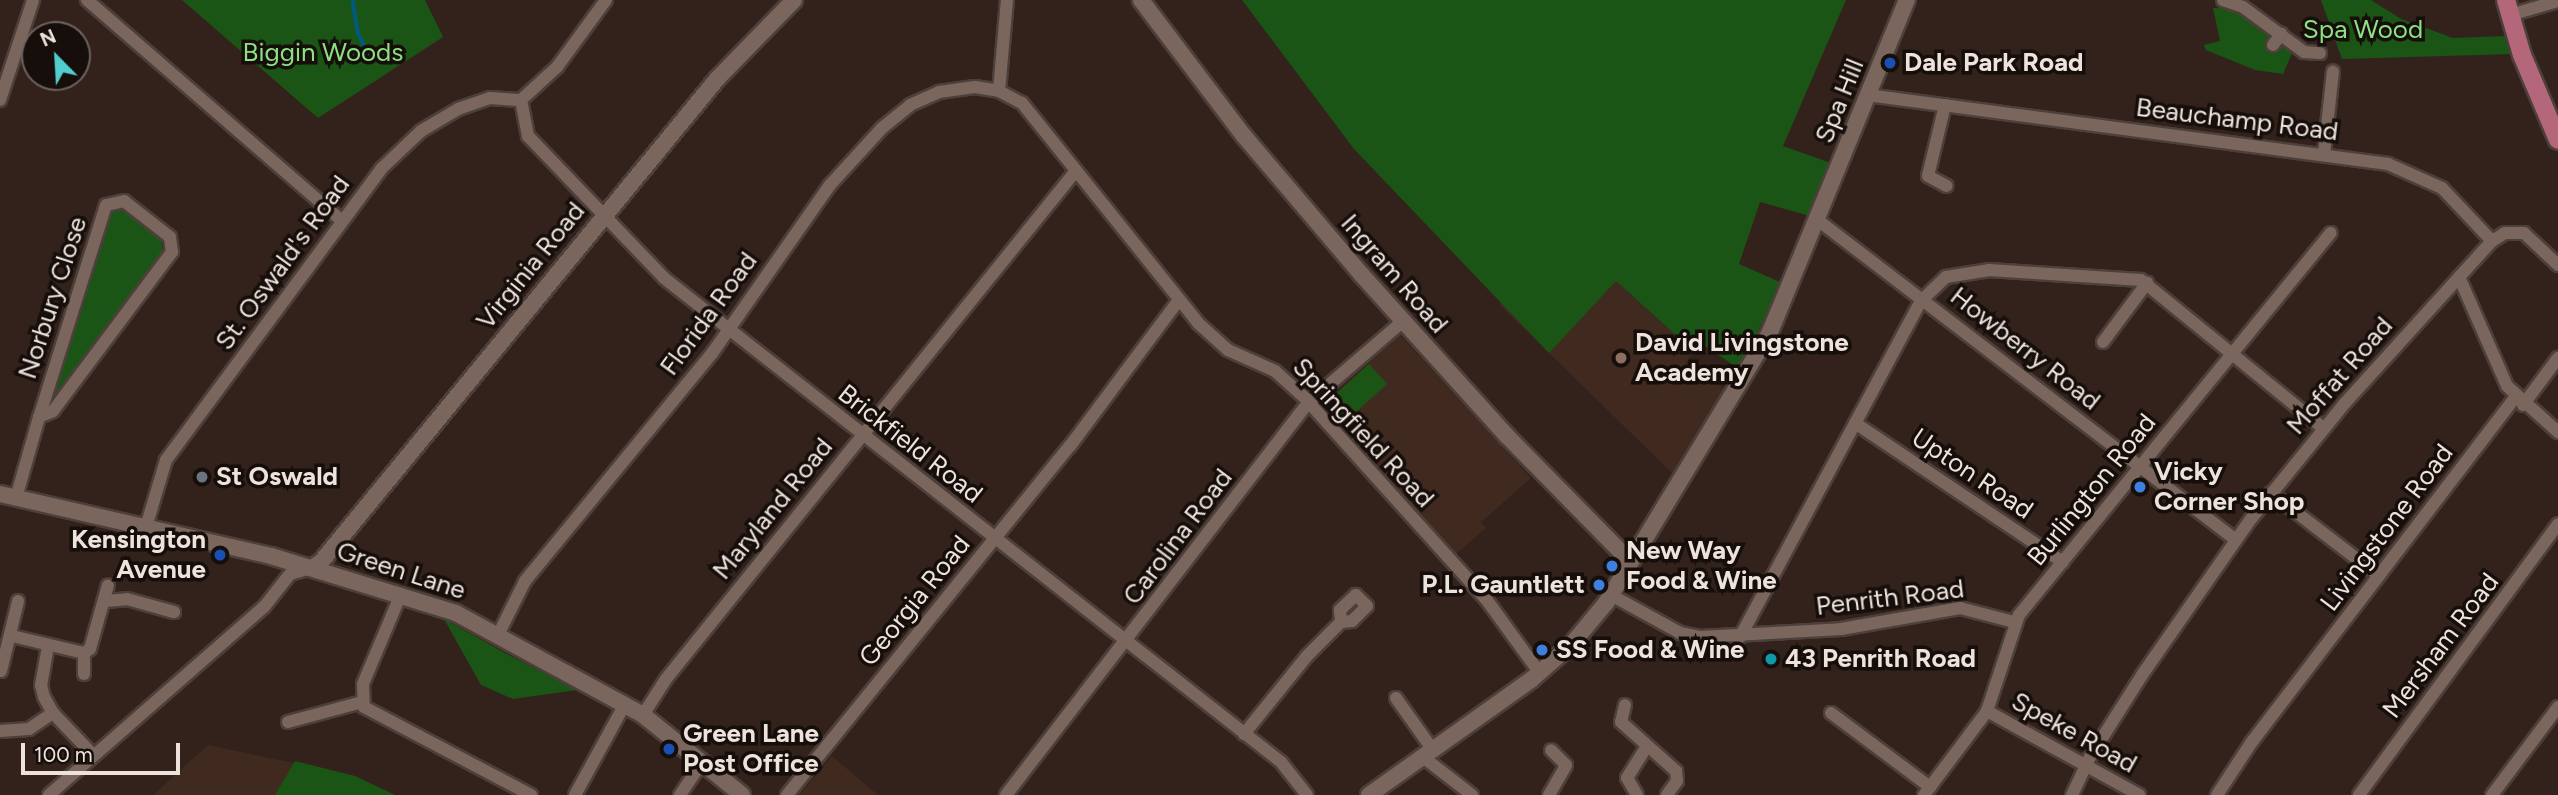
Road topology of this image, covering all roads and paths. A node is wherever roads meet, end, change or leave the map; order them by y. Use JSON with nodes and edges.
{"nodes":[{"id":1,"x":33,"y":0,"type":"edge"},
{"id":2,"x":87,"y":0,"type":"edge"},
{"id":3,"x":606,"y":0,"type":"edge"},
{"id":4,"x":794,"y":0,"type":"edge"},
{"id":5,"x":1007,"y":0,"type":"edge"},
{"id":6,"x":1141,"y":0,"type":"edge"},
{"id":7,"x":1907,"y":0,"type":"edge"},
{"id":8,"x":2223,"y":0,"type":"edge"},
{"id":9,"x":2558,"y":1,"type":"edge"},
{"id":10,"x":2508,"y":7,"type":"edge"},
{"id":11,"x":2281,"y":34,"type":"junction"},
{"id":12,"x":2273,"y":46,"type":"dead end"},
{"id":13,"x":2320,"y":53,"type":"dead end"},
{"id":14,"x":2333,"y":71,"type":"dead end"},
{"id":15,"x":999,"y":91,"type":"junction"},
{"id":16,"x":1867,"y":95,"type":"junction"},
{"id":17,"x":0,"y":100,"type":"edge"},
{"id":18,"x":521,"y":100,"type":"junction"},
{"id":19,"x":1945,"y":106,"type":"junction"},
{"id":20,"x":2558,"y":140,"type":"edge"},
{"id":21,"x":2324,"y":154,"type":"junction"},
{"id":22,"x":1075,"y":172,"type":"junction"},
{"id":23,"x":1947,"y":186,"type":"dead end"},
{"id":24,"x":604,"y":216,"type":"junction"},
{"id":25,"x":341,"y":220,"type":"junction"},
{"id":26,"x":1819,"y":221,"type":"junction"},
{"id":27,"x":2331,"y":233,"type":"dead end"},
{"id":28,"x":2492,"y":241,"type":"junction"},
{"id":29,"x":2558,"y":265,"type":"edge"},
{"id":30,"x":2459,"y":277,"type":"junction"},
{"id":31,"x":2147,"y":282,"type":"junction"},
{"id":32,"x":1922,"y":299,"type":"junction"},
{"id":33,"x":1179,"y":300,"type":"junction"},
{"id":34,"x":1402,"y":322,"type":"junction"},
{"id":35,"x":730,"y":330,"type":"junction"},
{"id":36,"x":2104,"y":342,"type":"dead end"},
{"id":37,"x":2232,"y":354,"type":"junction"},
{"id":38,"x":2558,"y":358,"type":"edge"},
{"id":39,"x":1309,"y":402,"type":"junction"},
{"id":40,"x":2519,"y":402,"type":"junction"},
{"id":41,"x":39,"y":418,"type":"junction"},
{"id":42,"x":1855,"y":423,"type":"junction"},
{"id":43,"x":2323,"y":428,"type":"junction"},
{"id":44,"x":2558,"y":432,"type":"edge"},
{"id":45,"x":862,"y":435,"type":"junction"},
{"id":46,"x":2140,"y":467,"type":"junction"},
{"id":47,"x":2271,"y":493,"type":"junction"},
{"id":48,"x":0,"y":494,"type":"edge"},
{"id":49,"x":16,"y":498,"type":"junction"},
{"id":50,"x":2558,"y":524,"type":"edge"},
{"id":51,"x":146,"y":527,"type":"junction"},
{"id":52,"x":994,"y":539,"type":"junction"},
{"id":53,"x":2236,"y":540,"type":"junction"},
{"id":54,"x":1630,"y":561,"type":"junction"},
{"id":55,"x":2063,"y":562,"type":"junction"},
{"id":56,"x":312,"y":568,"type":"junction"},
{"id":57,"x":2379,"y":576,"type":"junction"},
{"id":58,"x":108,"y":585,"type":"dead end"},
{"id":59,"x":401,"y":594,"type":"junction"},
{"id":60,"x":1611,"y":595,"type":"junction"},
{"id":61,"x":18,"y":601,"type":"dead end"},
{"id":62,"x":106,"y":601,"type":"junction"},
{"id":63,"x":174,"y":612,"type":"dead end"},
{"id":64,"x":1341,"y":622,"type":"dead end"},
{"id":65,"x":2014,"y":622,"type":"junction"},
{"id":66,"x":499,"y":633,"type":"junction"},
{"id":67,"x":12,"y":636,"type":"junction"},
{"id":68,"x":1740,"y":637,"type":"junction"},
{"id":69,"x":1126,"y":642,"type":"junction"},
{"id":70,"x":48,"y":646,"type":"junction"},
{"id":71,"x":84,"y":653,"type":"junction"},
{"id":72,"x":2,"y":671,"type":"edge"},
{"id":73,"x":1539,"y":672,"type":"junction"},
{"id":74,"x":84,"y":674,"type":"dead end"},
{"id":75,"x":1396,"y":698,"type":"dead end"},
{"id":76,"x":362,"y":702,"type":"junction"},
{"id":77,"x":625,"y":704,"type":"junction"},
{"id":78,"x":1625,"y":705,"type":"dead end"},
{"id":79,"x":2558,"y":707,"type":"edge"},
{"id":80,"x":1987,"y":711,"type":"junction"},
{"id":81,"x":53,"y":713,"type":"junction"},
{"id":82,"x":1831,"y":713,"type":"dead end"},
{"id":83,"x":643,"y":715,"type":"junction"},
{"id":84,"x":288,"y":722,"type":"dead end"},
{"id":85,"x":0,"y":731,"type":"edge"},
{"id":86,"x":1244,"y":734,"type":"junction"},
{"id":87,"x":1646,"y":747,"type":"junction"},
{"id":88,"x":1551,"y":750,"type":"dead end"},
{"id":89,"x":1428,"y":753,"type":"junction"},
{"id":90,"x":93,"y":756,"type":"junction"},
{"id":91,"x":702,"y":762,"type":"junction"},
{"id":92,"x":2086,"y":766,"type":"junction"},
{"id":93,"x":1927,"y":791,"type":"edge"},
{"id":94,"x":49,"y":795,"type":"edge"},
{"id":95,"x":531,"y":795,"type":"edge"},
{"id":96,"x":575,"y":795,"type":"edge"},
{"id":97,"x":680,"y":795,"type":"edge"},
{"id":98,"x":742,"y":795,"type":"edge"},
{"id":99,"x":787,"y":795,"type":"edge"},
{"id":100,"x":1006,"y":795,"type":"edge"},
{"id":101,"x":1307,"y":795,"type":"edge"},
{"id":102,"x":1369,"y":795,"type":"edge"},
{"id":103,"x":1472,"y":795,"type":"edge"},
{"id":104,"x":1549,"y":795,"type":"edge"},
{"id":105,"x":1637,"y":795,"type":"edge"},
{"id":106,"x":1667,"y":795,"type":"edge"},
{"id":107,"x":2072,"y":795,"type":"edge"},
{"id":108,"x":2138,"y":795,"type":"edge"},
{"id":109,"x":2217,"y":795,"type":"edge"},
{"id":110,"x":2359,"y":795,"type":"edge"},
{"id":111,"x":2492,"y":795,"type":"edge"}],
"edges":[{"from":1,"to":17,"type":"street"},
{"from":2,"to":25,"type":"street"},
{"from":3,"to":18,"type":"street"},
{"from":4,"to":24,"type":"street","name":"Virginia Road"},
{"from":5,"to":15,"type":"street"},
{"from":6,"to":34,"type":"street","name":"Ingram Road"},
{"from":7,"to":16,"type":"street","name":"Spa Hill"},
{"from":8,"to":11,"type":"street"},
{"from":9,"to":10,"type":"street"},
{"from":10,"to":20,"type":"main road"},
{"from":11,"to":12,"type":"street"},
{"from":11,"to":13,"type":"street"},
{"from":14,"to":21,"type":"street"},
{"from":15,"to":22,"type":"street","name":"Springfield Road"},
{"from":15,"to":35,"type":"street","name":"Florida Road"},
{"from":16,"to":19,"type":"street","name":"Beauchamp Road"},
{"from":16,"to":26,"type":"street","name":"Spa Hill"},
{"from":18,"to":24,"type":"street","name":"Brickfield Road"},
{"from":18,"to":25,"type":"street","name":"St. Oswald's Road"},
{"from":19,"to":21,"type":"street","name":"Beauchamp Road"},
{"from":19,"to":23,"type":"street"},
{"from":21,"to":28,"type":"street","name":"Beauchamp Road"},
{"from":22,"to":33,"type":"street","name":"Springfield Road"},
{"from":22,"to":45,"type":"street","name":"Maryland Road"},
{"from":24,"to":35,"type":"street","name":"Brickfield Road"},
{"from":24,"to":56,"type":"street","name":"Virginia Road"},
{"from":25,"to":51,"type":"street","name":"St. Oswald's Road"},
{"from":26,"to":32,"type":"street","name":"Howberry Road"},
{"from":26,"to":54,"type":"street","name":"Spa Hill"},
{"from":27,"to":37,"type":"street","name":"Burlington Road"},
{"from":28,"to":29,"type":"street"},
{"from":28,"to":30,"type":"street","name":"Moffat Road"},
{"from":30,"to":40,"type":"street"},
{"from":30,"to":43,"type":"street","name":"Moffat Road"},
{"from":31,"to":32,"type":"street"},
{"from":31,"to":36,"type":"street"},
{"from":31,"to":37,"type":"street"},
{"from":32,"to":42,"type":"street"},
{"from":32,"to":46,"type":"street","name":"Howberry Road"},
{"from":33,"to":39,"type":"street","name":"Springfield Road"},
{"from":33,"to":52,"type":"street","name":"Georgia Road"},
{"from":34,"to":39,"type":"street","name":"Carolina Road"},
{"from":34,"to":54,"type":"street","name":"Ingram Road"},
{"from":35,"to":45,"type":"street","name":"Brickfield Road"},
{"from":35,"to":66,"type":"street","name":"Florida Road"},
{"from":37,"to":43,"type":"street"},
{"from":37,"to":46,"type":"street","name":"Burlington Road"},
{"from":38,"to":40,"type":"street","name":"Livingstone Road"},
{"from":39,"to":69,"type":"street","name":"Carolina Road"},
{"from":39,"to":73,"type":"street","name":"Springfield Road"},
{"from":40,"to":44,"type":"street"},
{"from":40,"to":57,"type":"street","name":"Livingstone Road"},
{"from":41,"to":41,"type":"street","name":"Norbury Close"},
{"from":41,"to":49,"type":"street","name":"Norbury Close"},
{"from":42,"to":55,"type":"street","name":"Upton Road"},
{"from":42,"to":68,"type":"street"},
{"from":43,"to":47,"type":"street","name":"Moffat Road"},
{"from":45,"to":52,"type":"street","name":"Brickfield Road"},
{"from":45,"to":83,"type":"street","name":"Maryland Road"},
{"from":46,"to":53,"type":"street","name":"Howberry Road"},
{"from":46,"to":55,"type":"street","name":"Burlington Road"},
{"from":47,"to":53,"type":"street","name":"Moffat Road"},
{"from":47,"to":57,"type":"street"},
{"from":48,"to":49,"type":"street","name":"Green Lane"},
{"from":49,"to":51,"type":"street","name":"Green Lane"},
{"from":50,"to":110,"type":"street","name":"Mersham Road"},
{"from":51,"to":56,"type":"street","name":"Green Lane"},
{"from":52,"to":69,"type":"street","name":"Brickfield Road"},
{"from":52,"to":99,"type":"street","name":"Georgia Road"},
{"from":53,"to":92,"type":"street","name":"Moffat Road"},
{"from":54,"to":60,"type":"street","name":"Spa Hill"},
{"from":55,"to":65,"type":"street","name":"Burlington Road"},
{"from":56,"to":59,"type":"street","name":"Green Lane"},
{"from":56,"to":90,"type":"street"},
{"from":57,"to":109,"type":"street","name":"Livingstone Road"},
{"from":58,"to":62,"type":"street"},
{"from":59,"to":66,"type":"street","name":"Green Lane"},
{"from":59,"to":76,"type":"street"},
{"from":60,"to":68,"type":"street","name":"Penrith Road"},
{"from":60,"to":73,"type":"street","name":"Spa Hill"},
{"from":61,"to":67,"type":"street"},
{"from":62,"to":63,"type":"street"},
{"from":62,"to":71,"type":"street"},
{"from":64,"to":86,"type":"street"},
{"from":65,"to":68,"type":"street","name":"Penrith Road"},
{"from":65,"to":80,"type":"street","name":"Burlington Road"},
{"from":66,"to":77,"type":"street","name":"Green Lane"},
{"from":67,"to":70,"type":"street"},
{"from":67,"to":72,"type":"street"},
{"from":69,"to":86,"type":"street","name":"Brickfield Road"},
{"from":69,"to":100,"type":"street","name":"Carolina Road"},
{"from":70,"to":71,"type":"street"},
{"from":70,"to":81,"type":"street"},
{"from":71,"to":74,"type":"street"},
{"from":73,"to":89,"type":"street","name":"Spa Hill"},
{"from":75,"to":89,"type":"street"},
{"from":76,"to":84,"type":"street"},
{"from":76,"to":95,"type":"street"},
{"from":77,"to":83,"type":"street","name":"Green Lane"},
{"from":77,"to":96,"type":"street"},
{"from":78,"to":87,"type":"street"},
{"from":79,"to":111,"type":"street"},
{"from":80,"to":92,"type":"street","name":"Speke Road"},
{"from":80,"to":93,"type":"street","name":"Burlington Road"},
{"from":81,"to":85,"type":"street"},
{"from":81,"to":90,"type":"street"},
{"from":82,"to":93,"type":"street"},
{"from":83,"to":91,"type":"street","name":"Green Lane"},
{"from":86,"to":101,"type":"street","name":"Brickfield Road"},
{"from":87,"to":105,"type":"street"},
{"from":87,"to":106,"type":"street"},
{"from":88,"to":104,"type":"street"},
{"from":89,"to":102,"type":"street","name":"Spa Hill"},
{"from":89,"to":103,"type":"street"},
{"from":90,"to":94,"type":"street"},
{"from":91,"to":97,"type":"street"},
{"from":91,"to":98,"type":"street","name":"Green Lane"},
{"from":92,"to":107,"type":"street","name":"Moffat Road"},
{"from":92,"to":108,"type":"street","name":"Speke Road"}]}
